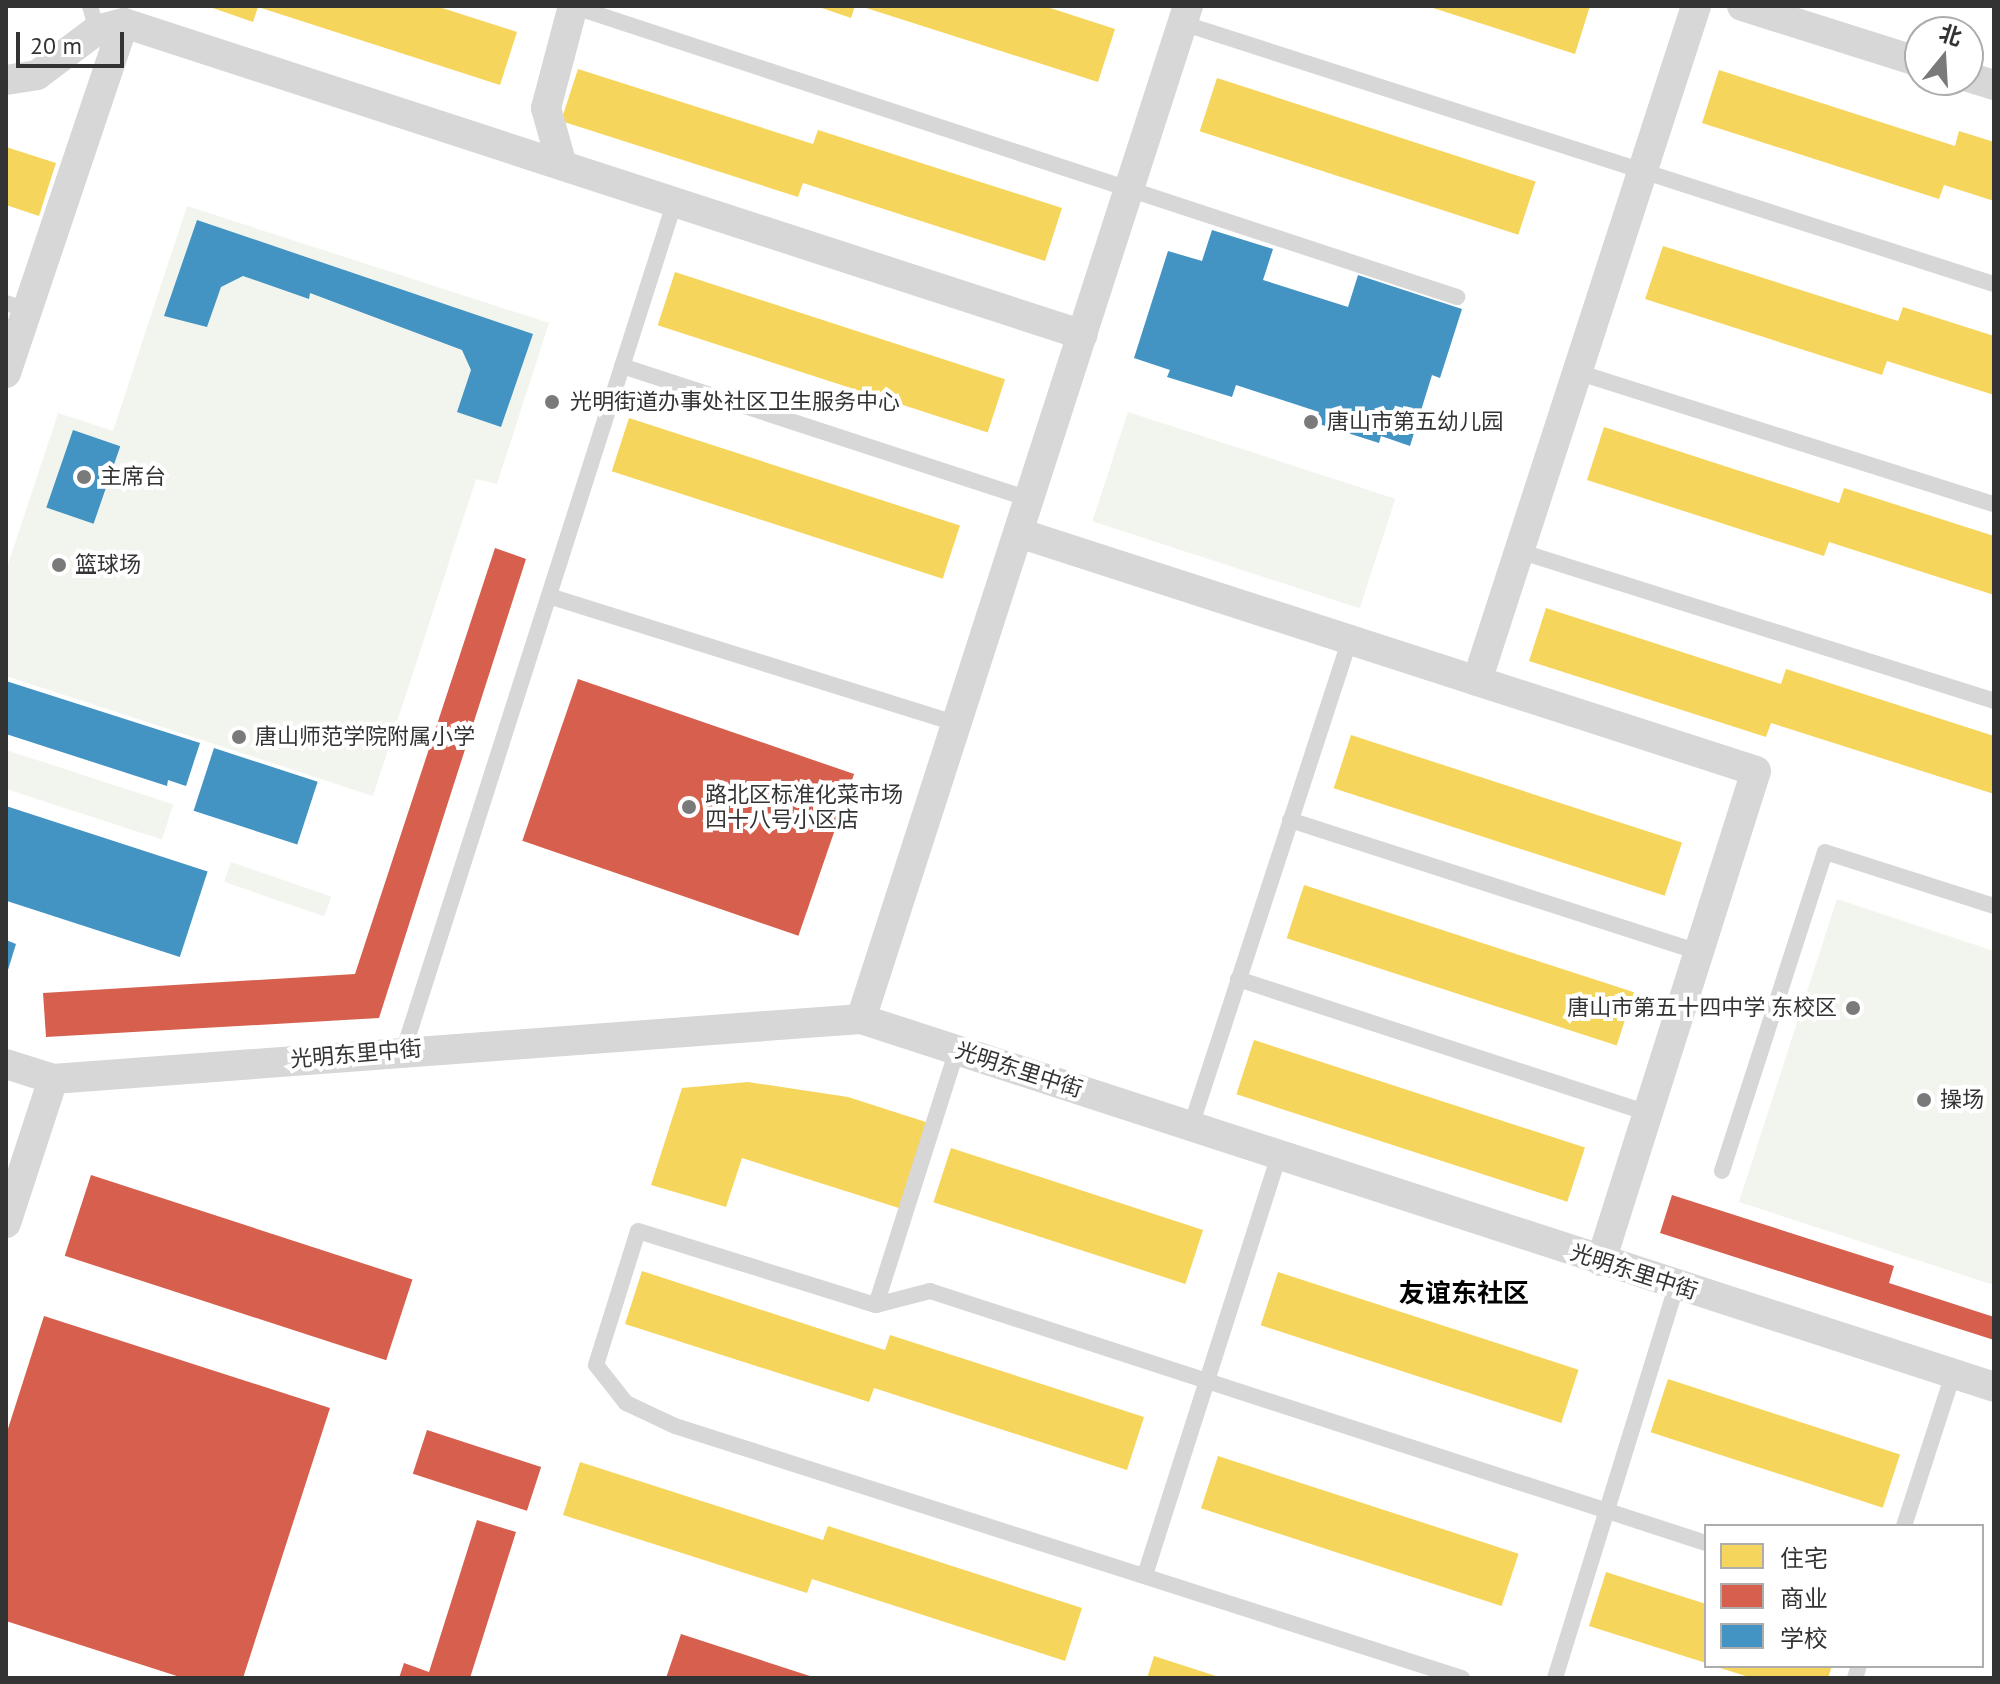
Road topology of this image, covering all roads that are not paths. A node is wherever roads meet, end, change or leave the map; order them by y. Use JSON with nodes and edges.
{"nodes":[{"id":1,"x":572,"y":6,"type":"edge"},
{"id":2,"x":1696,"y":6,"type":"edge"},
{"id":3,"x":1742,"y":6,"type":"edge"},
{"id":4,"x":1185,"y":14,"type":"edge"},
{"id":5,"x":104,"y":19,"type":"edge"},
{"id":6,"x":1904,"y":57,"type":"edge"},
{"id":7,"x":6,"y":80,"type":"edge"},
{"id":8,"x":562,"y":165,"type":"junction"},
{"id":9,"x":1643,"y":171,"type":"junction"},
{"id":10,"x":1130,"y":187,"type":"junction"},
{"id":11,"x":675,"y":201,"type":"junction"},
{"id":12,"x":1994,"y":284,"type":"edge"},
{"id":13,"x":1457,"y":297,"type":"dead end"},
{"id":14,"x":16,"y":306,"type":"edge"},
{"id":15,"x":1083,"y":335,"type":"junction"},
{"id":16,"x":622,"y":366,"type":"junction"},
{"id":17,"x":1577,"y":372,"type":"junction"},
{"id":18,"x":6,"y":373,"type":"edge"},
{"id":19,"x":1030,"y":499,"type":"junction"},
{"id":20,"x":1994,"y":504,"type":"edge"},
{"id":21,"x":1019,"y":533,"type":"junction"},
{"id":22,"x":1519,"y":551,"type":"junction"},
{"id":23,"x":549,"y":596,"type":"junction"},
{"id":24,"x":1350,"y":639,"type":"junction"},
{"id":25,"x":1477,"y":681,"type":"junction"},
{"id":26,"x":1994,"y":701,"type":"edge"},
{"id":27,"x":957,"y":724,"type":"junction"},
{"id":28,"x":1290,"y":820,"type":"junction"},
{"id":29,"x":1994,"y":906,"type":"edge"},
{"id":30,"x":1698,"y":952,"type":"junction"},
{"id":31,"x":1238,"y":979,"type":"junction"},
{"id":32,"x":861,"y":1019,"type":"junction"},
{"id":33,"x":404,"y":1049,"type":"junction"},
{"id":34,"x":957,"y":1049,"type":"junction"},
{"id":35,"x":6,"y":1064,"type":"edge"},
{"id":36,"x":53,"y":1079,"type":"junction"},
{"id":37,"x":1647,"y":1113,"type":"junction"},
{"id":38,"x":1191,"y":1126,"type":"junction"},
{"id":39,"x":1279,"y":1156,"type":"junction"},
{"id":40,"x":1722,"y":1171,"type":"dead end"},
{"id":41,"x":6,"y":1223,"type":"edge"},
{"id":42,"x":1601,"y":1261,"type":"junction"},
{"id":43,"x":1676,"y":1286,"type":"junction"},
{"id":44,"x":876,"y":1305,"type":"junction"},
{"id":45,"x":1953,"y":1374,"type":"junction"},
{"id":46,"x":1206,"y":1381,"type":"junction"},
{"id":47,"x":1994,"y":1387,"type":"edge"},
{"id":48,"x":1606,"y":1511,"type":"junction"},
{"id":49,"x":1905,"y":1524,"type":"edge"},
{"id":50,"x":1704,"y":1542,"type":"edge"},
{"id":51,"x":1145,"y":1575,"type":"junction"},
{"id":52,"x":1462,"y":1678,"type":"edge"},
{"id":53,"x":1555,"y":1678,"type":"edge"}],
"edges":[{"from":1,"to":8,"type":"street"},
{"from":1,"to":10,"type":"lane"},
{"from":2,"to":9,"type":"street"},
{"from":3,"to":6,"type":"street"},
{"from":4,"to":9,"type":"lane"},
{"from":4,"to":10,"type":"street"},
{"from":5,"to":7,"type":"street"},
{"from":5,"to":8,"type":"street"},
{"from":5,"to":14,"type":"street"},
{"from":8,"to":11,"type":"street"},
{"from":9,"to":12,"type":"lane"},
{"from":9,"to":17,"type":"street"},
{"from":10,"to":13,"type":"lane"},
{"from":10,"to":15,"type":"street"},
{"from":11,"to":15,"type":"street"},
{"from":11,"to":16,"type":"lane"},
{"from":14,"to":18,"type":"street"},
{"from":15,"to":19,"type":"street"},
{"from":16,"to":19,"type":"lane"},
{"from":16,"to":23,"type":"lane"},
{"from":17,"to":20,"type":"lane"},
{"from":17,"to":22,"type":"street"},
{"from":19,"to":21,"type":"street"},
{"from":21,"to":24,"type":"street"},
{"from":21,"to":27,"type":"street"},
{"from":22,"to":25,"type":"street"},
{"from":22,"to":26,"type":"lane"},
{"from":23,"to":27,"type":"lane"},
{"from":23,"to":33,"type":"lane"},
{"from":24,"to":25,"type":"street"},
{"from":24,"to":28,"type":"lane"},
{"from":25,"to":30,"type":"street"},
{"from":27,"to":32,"type":"street"},
{"from":28,"to":30,"type":"lane"},
{"from":28,"to":31,"type":"lane"},
{"from":29,"to":40,"type":"lane"},
{"from":30,"to":37,"type":"street"},
{"from":31,"to":37,"type":"lane"},
{"from":31,"to":38,"type":"lane"},
{"from":32,"to":33,"type":"street","name":"光明东里中街"},
{"from":32,"to":34,"type":"street","name":"光明东里中街"},
{"from":33,"to":36,"type":"street","name":"光明东里中街"},
{"from":34,"to":38,"type":"street","name":"光明东里中街"},
{"from":34,"to":44,"type":"lane"},
{"from":35,"to":36,"type":"street","name":"光明东里中街"},
{"from":36,"to":41,"type":"street"},
{"from":37,"to":42,"type":"street"},
{"from":38,"to":39,"type":"street","name":"光明东里中街"},
{"from":39,"to":42,"type":"street","name":"光明东里中街"},
{"from":39,"to":46,"type":"lane"},
{"from":42,"to":43,"type":"street","name":"光明东里中街"},
{"from":43,"to":45,"type":"street","name":"光明东里中街"},
{"from":43,"to":48,"type":"lane"},
{"from":44,"to":46,"type":"lane"},
{"from":44,"to":51,"type":"lane"},
{"from":45,"to":47,"type":"street","name":"光明东里中街"},
{"from":45,"to":49,"type":"lane"},
{"from":46,"to":48,"type":"lane"},
{"from":46,"to":51,"type":"lane"},
{"from":48,"to":50,"type":"lane"},
{"from":48,"to":53,"type":"lane"},
{"from":51,"to":52,"type":"lane"}]}
